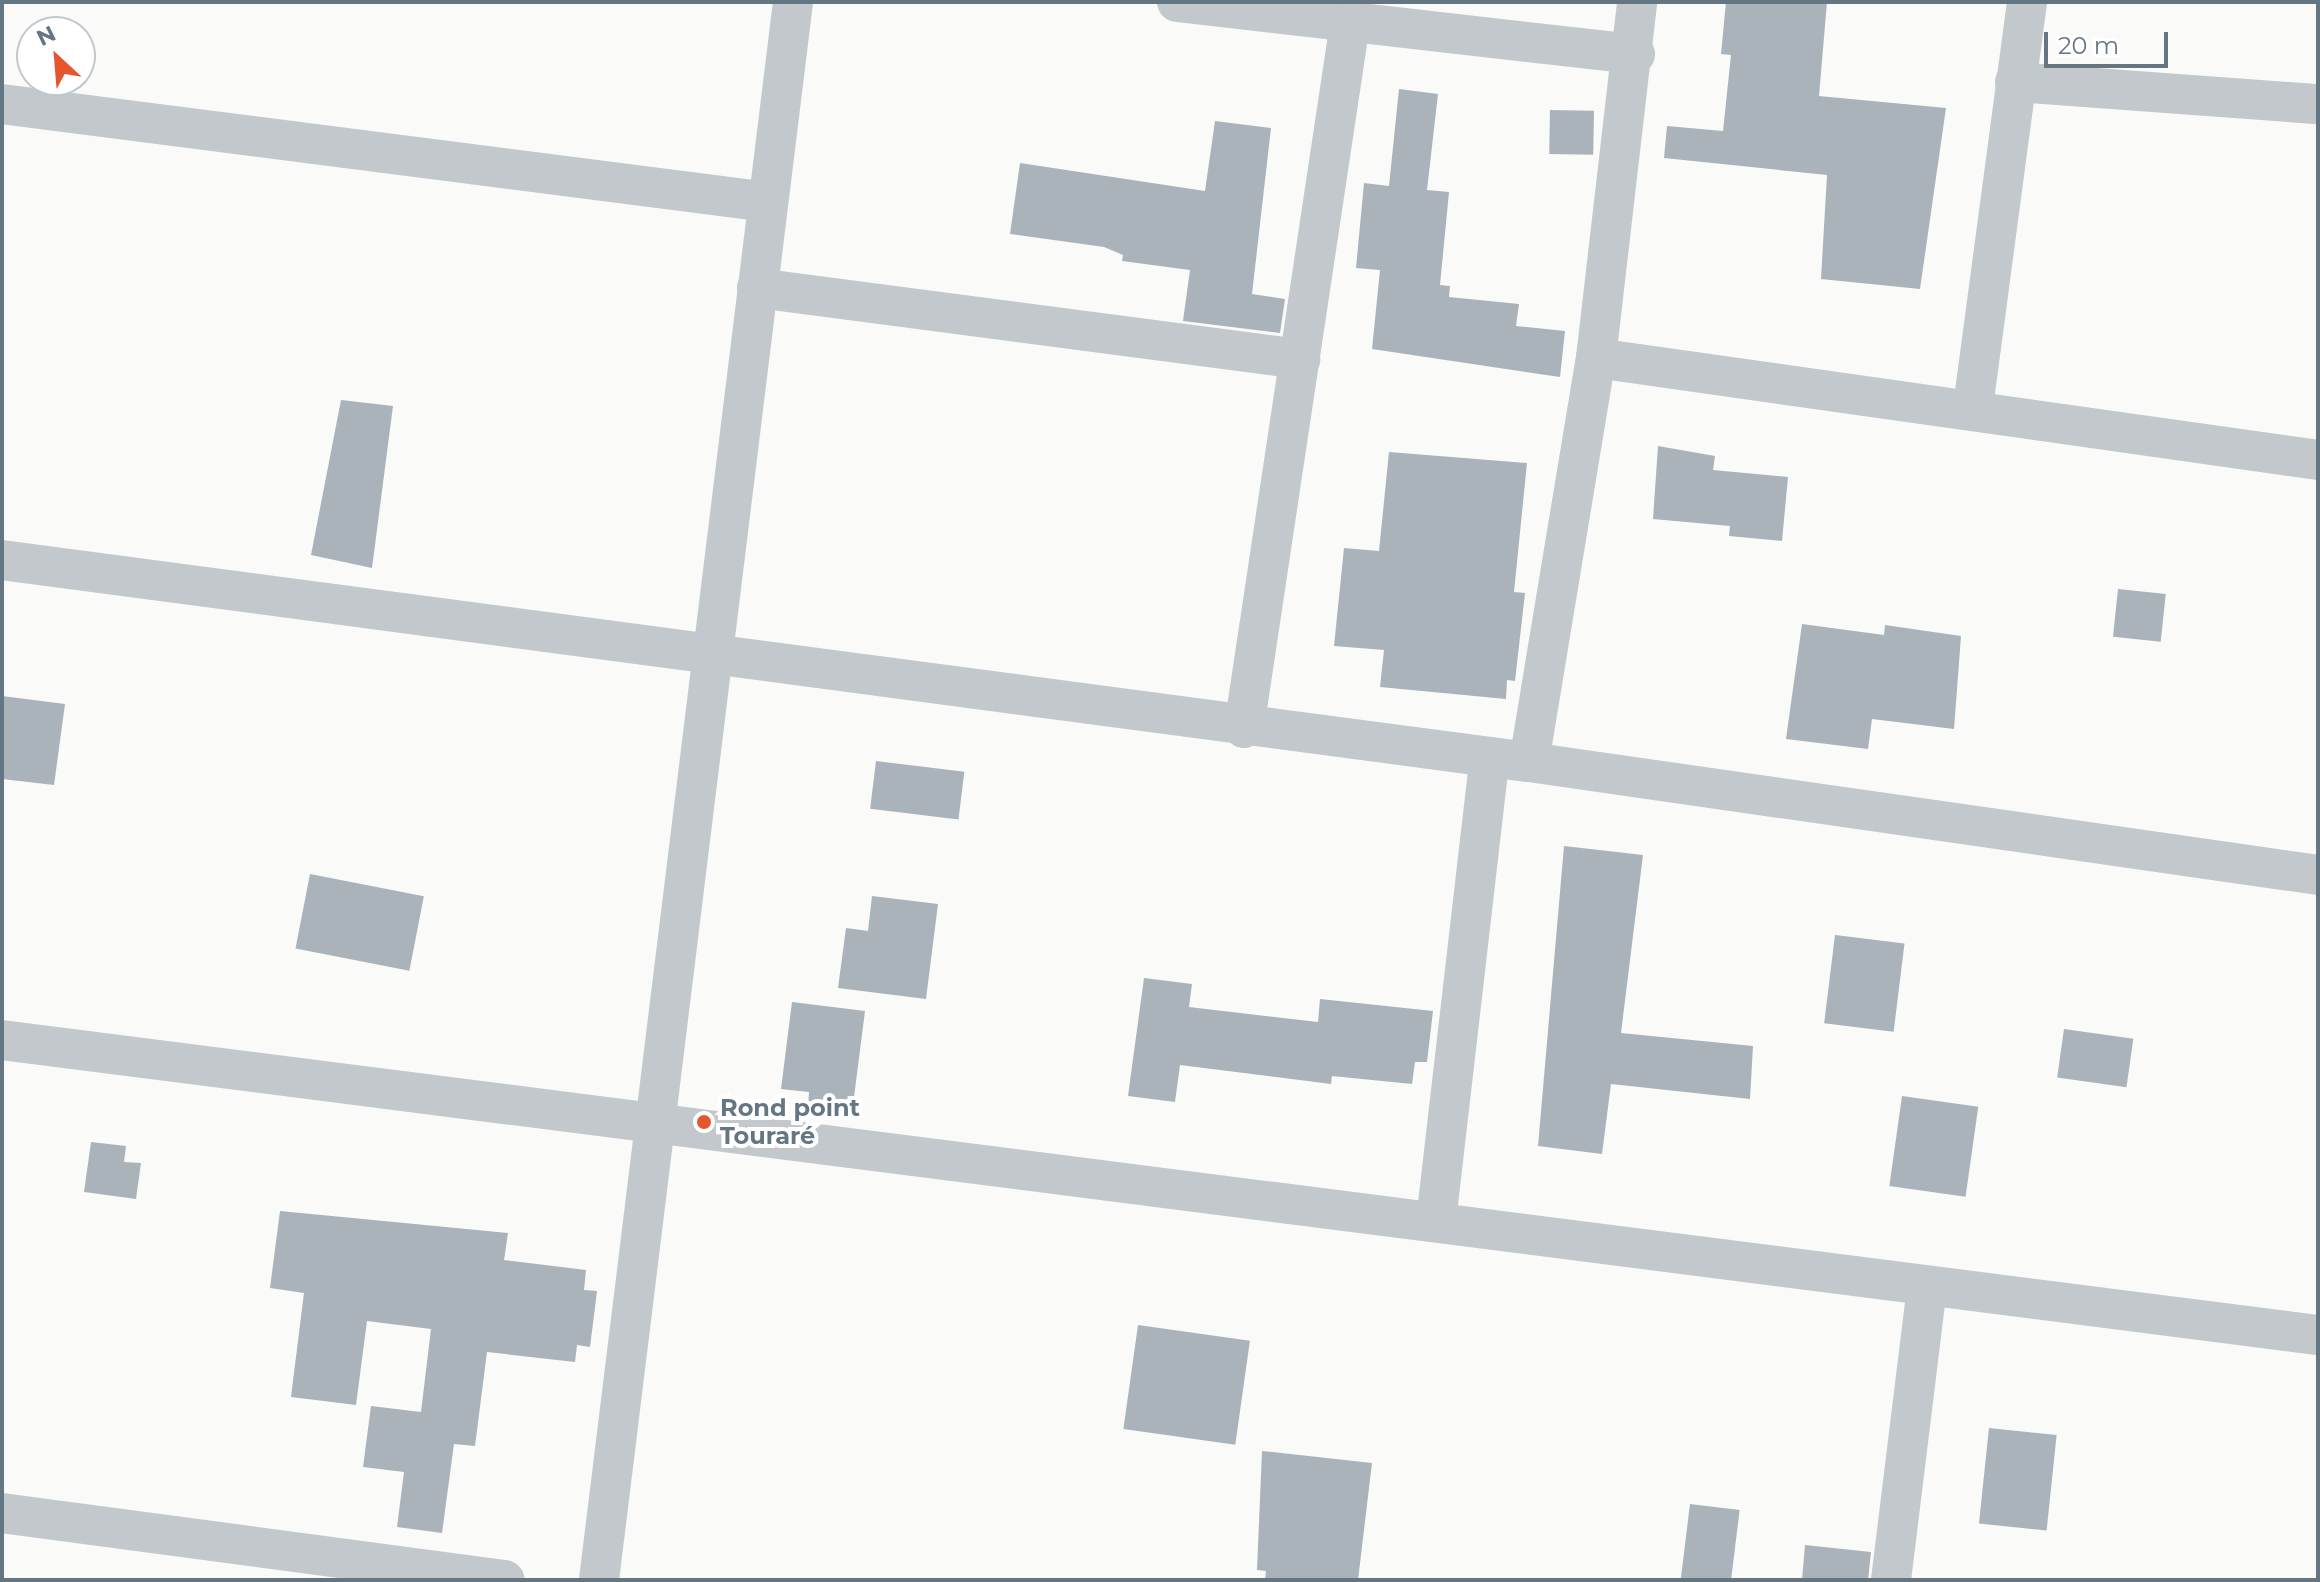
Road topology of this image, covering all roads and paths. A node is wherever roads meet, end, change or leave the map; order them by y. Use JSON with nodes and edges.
{"nodes":[{"id":1,"x":793,"y":2,"type":"edge"},
{"id":2,"x":1177,"y":2,"type":"edge"},
{"id":3,"x":1637,"y":2,"type":"edge"},
{"id":4,"x":2027,"y":2,"type":"edge"},
{"id":5,"x":1350,"y":23,"type":"junction"},
{"id":6,"x":1635,"y":54,"type":"junction"},
{"id":7,"x":2015,"y":82,"type":"junction"},
{"id":8,"x":2,"y":104,"type":"edge"},
{"id":9,"x":2318,"y":104,"type":"edge"},
{"id":10,"x":768,"y":202,"type":"junction"},
{"id":11,"x":757,"y":288,"type":"junction"},
{"id":12,"x":1596,"y":358,"type":"junction"},
{"id":13,"x":1300,"y":359,"type":"junction"},
{"id":14,"x":1973,"y":407,"type":"junction"},
{"id":15,"x":2318,"y":460,"type":"edge"},
{"id":16,"x":2,"y":560,"type":"edge"},
{"id":17,"x":712,"y":654,"type":"junction"},
{"id":18,"x":1244,"y":728,"type":"junction"},
{"id":19,"x":1490,"y":757,"type":"junction"},
{"id":20,"x":1529,"y":762,"type":"junction"},
{"id":21,"x":2318,"y":875,"type":"edge"},
{"id":22,"x":2,"y":1040,"type":"edge"},
{"id":23,"x":654,"y":1125,"type":"junction"},
{"id":24,"x":1436,"y":1221,"type":"junction"},
{"id":25,"x":1927,"y":1287,"type":"junction"},
{"id":26,"x":2318,"y":1335,"type":"edge"},
{"id":27,"x":2,"y":1513,"type":"edge"},
{"id":28,"x":505,"y":1580,"type":"edge"},
{"id":29,"x":599,"y":1580,"type":"edge"},
{"id":30,"x":1891,"y":1580,"type":"edge"}],
"edges":[{"from":1,"to":10,"type":"street"},
{"from":2,"to":5,"type":"street"},
{"from":3,"to":6,"type":"street"},
{"from":4,"to":7,"type":"street"},
{"from":5,"to":6,"type":"street"},
{"from":5,"to":13,"type":"street"},
{"from":6,"to":12,"type":"street"},
{"from":7,"to":9,"type":"street"},
{"from":7,"to":14,"type":"street"},
{"from":8,"to":10,"type":"street"},
{"from":10,"to":11,"type":"street"},
{"from":11,"to":13,"type":"street"},
{"from":11,"to":17,"type":"street"},
{"from":12,"to":14,"type":"street"},
{"from":12,"to":20,"type":"street"},
{"from":13,"to":18,"type":"street"},
{"from":14,"to":15,"type":"street"},
{"from":16,"to":17,"type":"street"},
{"from":17,"to":18,"type":"street"},
{"from":17,"to":23,"type":"street"},
{"from":18,"to":19,"type":"street"},
{"from":19,"to":20,"type":"street"},
{"from":19,"to":24,"type":"street"},
{"from":20,"to":21,"type":"street"},
{"from":22,"to":23,"type":"street"},
{"from":23,"to":24,"type":"street"},
{"from":23,"to":29,"type":"street"},
{"from":24,"to":25,"type":"street"},
{"from":25,"to":26,"type":"street"},
{"from":25,"to":30,"type":"street"},
{"from":27,"to":28,"type":"street"}]}
